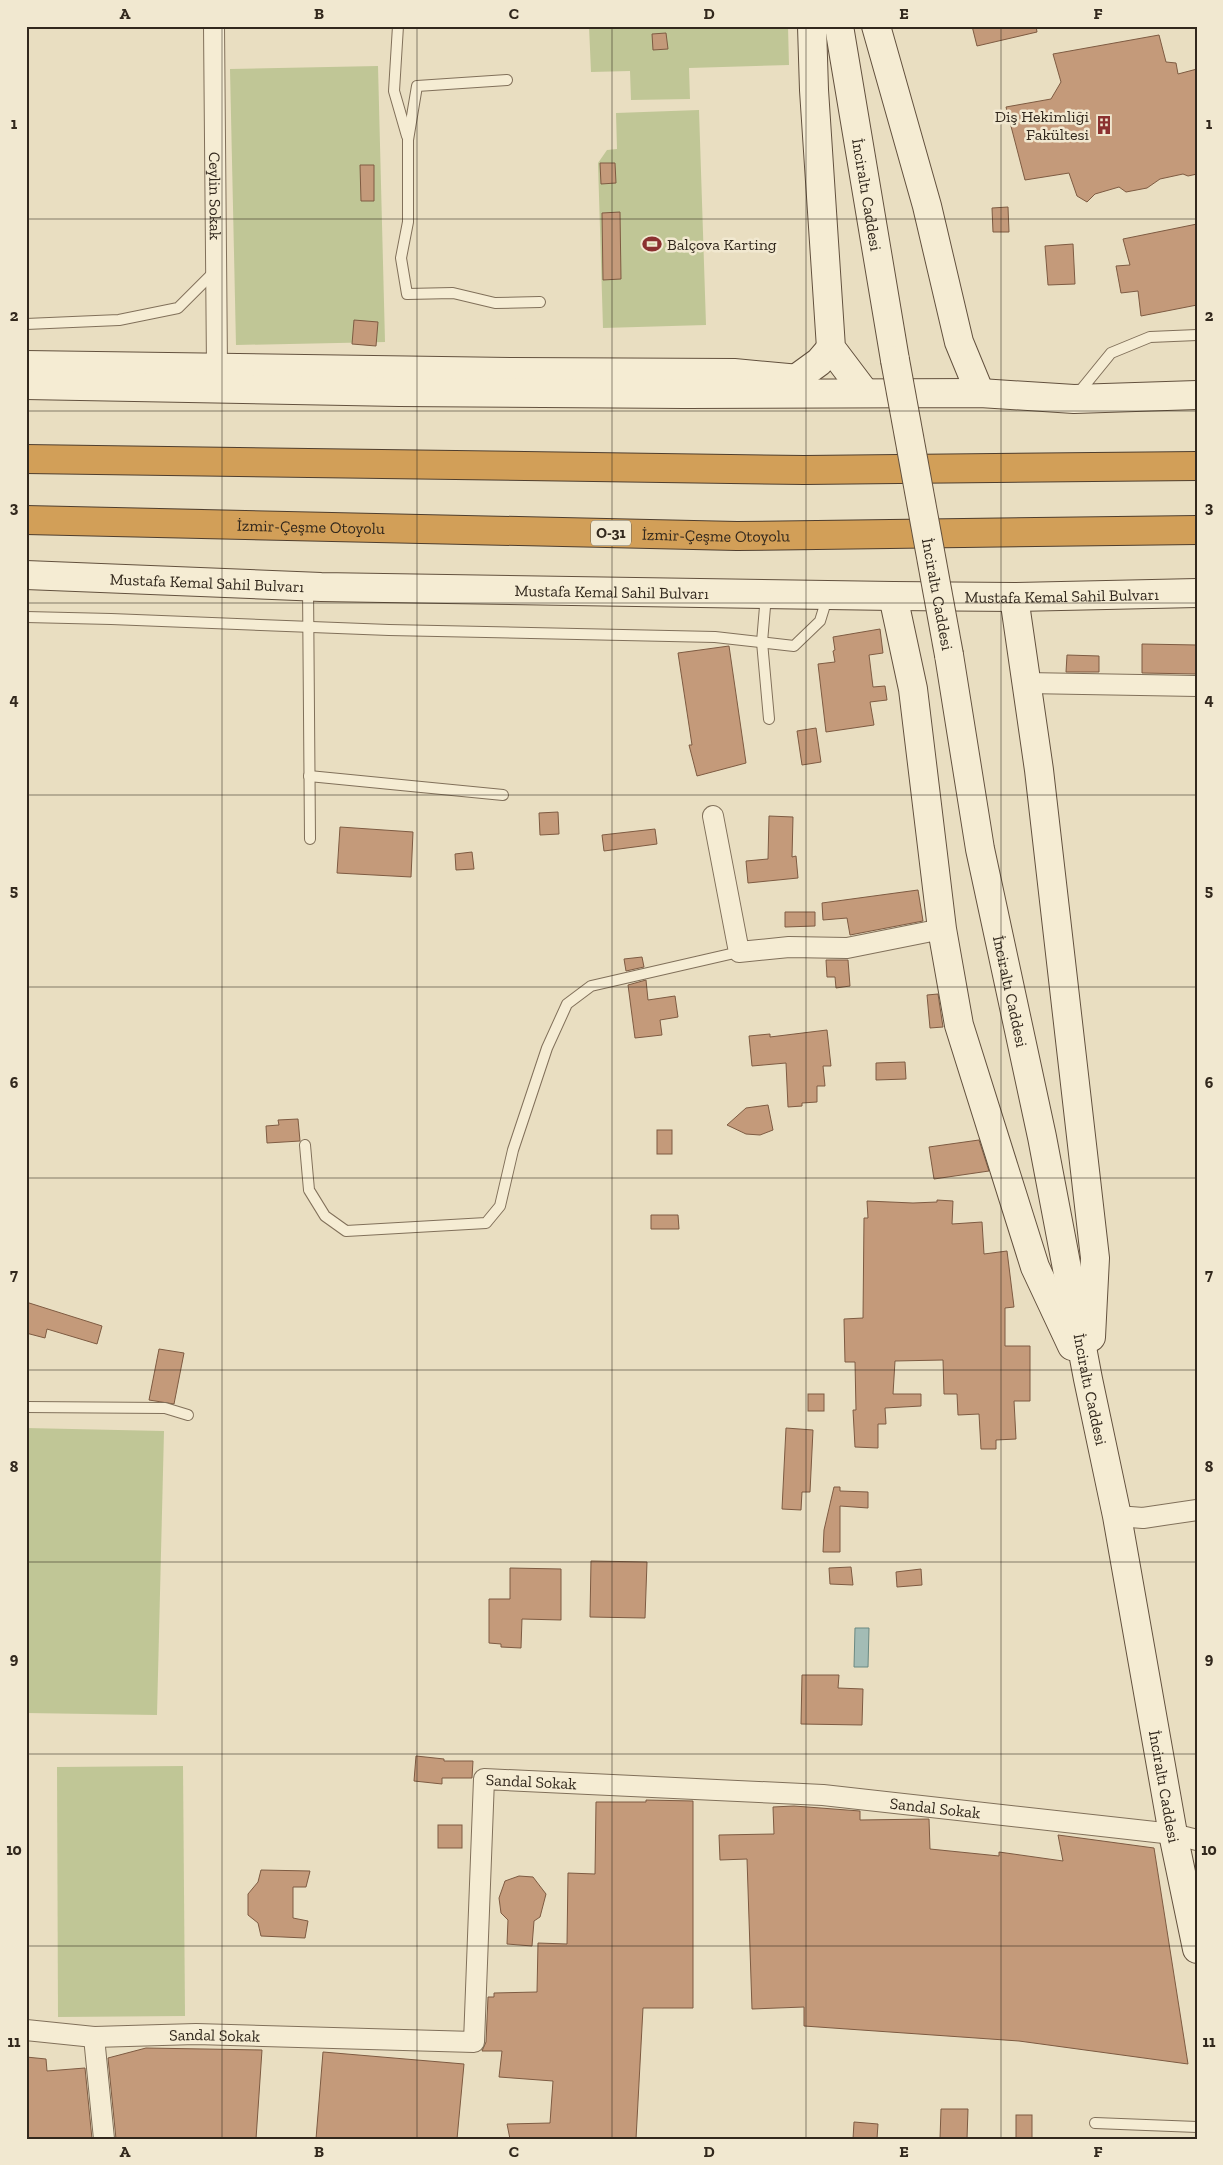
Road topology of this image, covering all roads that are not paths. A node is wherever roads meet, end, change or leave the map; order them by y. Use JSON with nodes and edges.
{"nodes":[{"id":1,"x":214,"y":26,"type":"edge"},
{"id":2,"x":398,"y":26,"type":"edge"},
{"id":3,"x":812,"y":26,"type":"edge"},
{"id":4,"x":876,"y":26,"type":"edge"},
{"id":5,"x":841,"y":28,"type":"edge"},
{"id":6,"x":507,"y":80,"type":"dead end"},
{"id":7,"x":408,"y":140,"type":"junction"},
{"id":8,"x":216,"y":270,"type":"junction"},
{"id":9,"x":540,"y":302,"type":"dead end"},
{"id":10,"x":26,"y":324,"type":"edge"},
{"id":11,"x":1197,"y":335,"type":"edge"},
{"id":12,"x":831,"y":348,"type":"junction"},
{"id":13,"x":26,"y":365,"type":"edge"},
{"id":14,"x":217,"y":367,"type":"junction"},
{"id":15,"x":797,"y":378,"type":"junction"},
{"id":16,"x":26,"y":385,"type":"edge"},
{"id":17,"x":980,"y":392,"type":"junction"},
{"id":18,"x":853,"y":394,"type":"junction"},
{"id":19,"x":1197,"y":394,"type":"edge"},
{"id":20,"x":1074,"y":400,"type":"junction"},
{"id":21,"x":26,"y":459,"type":"edge"},
{"id":22,"x":1197,"y":466,"type":"edge"},
{"id":23,"x":26,"y":520,"type":"edge"},
{"id":24,"x":1197,"y":530,"type":"edge"},
{"id":25,"x":26,"y":575,"type":"edge"},
{"id":26,"x":308,"y":586,"type":"junction"},
{"id":27,"x":766,"y":594,"type":"junction"},
{"id":28,"x":829,"y":594,"type":"junction"},
{"id":29,"x":1197,"y":594,"type":"edge"},
{"id":30,"x":893,"y":596,"type":"junction"},
{"id":31,"x":1014,"y":597,"type":"junction"},
{"id":32,"x":26,"y":617,"type":"edge"},
{"id":33,"x":308,"y":627,"type":"junction"},
{"id":34,"x":762,"y":642,"type":"junction"},
{"id":35,"x":1026,"y":683,"type":"junction"},
{"id":36,"x":1197,"y":686,"type":"edge"},
{"id":37,"x":769,"y":719,"type":"dead end"},
{"id":38,"x":309,"y":776,"type":"junction"},
{"id":39,"x":503,"y":795,"type":"dead end"},
{"id":40,"x":713,"y":816,"type":"dead end"},
{"id":41,"x":310,"y":840,"type":"dead end"},
{"id":42,"x":942,"y":928,"type":"junction"},
{"id":43,"x":739,"y":952,"type":"junction"},
{"id":44,"x":305,"y":1144,"type":"dead end"},
{"id":45,"x":1088,"y":1379,"type":"junction"},
{"id":46,"x":26,"y":1407,"type":"edge"},
{"id":47,"x":188,"y":1415,"type":"dead end"},
{"id":48,"x":1197,"y":1510,"type":"edge"},
{"id":49,"x":1117,"y":1516,"type":"junction"},
{"id":50,"x":1185,"y":1837,"type":"edge"},
{"id":51,"x":1197,"y":1949,"type":"edge"},
{"id":52,"x":26,"y":2030,"type":"edge"},
{"id":53,"x":94,"y":2037,"type":"junction"},
{"id":54,"x":1095,"y":2123,"type":"dead end"},
{"id":55,"x":1197,"y":2127,"type":"edge"},
{"id":56,"x":104,"y":2139,"type":"edge"}],
"edges":[{"from":1,"to":8,"type":"street","name":"Ceylin Sokak"},
{"from":2,"to":7,"type":"lane"},
{"from":3,"to":12,"type":"main road"},
{"from":4,"to":17,"type":"main road"},
{"from":5,"to":45,"type":"main road","name":"İnciraltı Caddesi","bridge":true},
{"from":6,"to":7,"type":"lane"},
{"from":7,"to":9,"type":"lane"},
{"from":8,"to":10,"type":"lane"},
{"from":8,"to":14,"type":"street","name":"Ceylin Sokak"},
{"from":11,"to":20,"type":"lane"},
{"from":12,"to":15,"type":"main road"},
{"from":12,"to":18,"type":"main road"},
{"from":13,"to":14,"type":"main road"},
{"from":14,"to":15,"type":"main road"},
{"from":15,"to":18,"type":"main road"},
{"from":16,"to":18,"type":"main road"},
{"from":17,"to":18,"type":"main road"},
{"from":17,"to":20,"type":"main road"},
{"from":19,"to":20,"type":"main road"},
{"from":21,"to":22,"type":"highway"},
{"from":23,"to":24,"type":"highway","name":"İzmir-Çeşme Otoyolu","number":"O-31"},
{"from":25,"to":26,"type":"main road","name":"Mustafa Kemal Sahil Bulvarı"},
{"from":26,"to":27,"type":"main road","name":"Mustafa Kemal Sahil Bulvarı"},
{"from":26,"to":33,"type":"lane"},
{"from":27,"to":28,"type":"main road","name":"Mustafa Kemal Sahil Bulvarı"},
{"from":27,"to":34,"type":"lane"},
{"from":28,"to":30,"type":"main road","name":"Mustafa Kemal Sahil Bulvarı"},
{"from":28,"to":34,"type":"lane"},
{"from":29,"to":31,"type":"main road","name":"Mustafa Kemal Sahil Bulvarı"},
{"from":30,"to":31,"type":"main road","name":"Mustafa Kemal Sahil Bulvarı"},
{"from":30,"to":42,"type":"main road"},
{"from":31,"to":35,"type":"main road"},
{"from":32,"to":33,"type":"lane"},
{"from":33,"to":34,"type":"lane"},
{"from":33,"to":38,"type":"lane"},
{"from":34,"to":37,"type":"lane"},
{"from":35,"to":36,"type":"street"},
{"from":35,"to":45,"type":"main road"},
{"from":38,"to":39,"type":"lane"},
{"from":38,"to":41,"type":"lane"},
{"from":40,"to":43,"type":"street"},
{"from":42,"to":43,"type":"street"},
{"from":42,"to":45,"type":"main road"},
{"from":43,"to":44,"type":"lane"},
{"from":45,"to":49,"type":"main road","name":"İnciraltı Caddesi"},
{"from":46,"to":47,"type":"lane"},
{"from":48,"to":49,"type":"street"},
{"from":49,"to":50,"type":"main road","name":"İnciraltı Caddesi"},
{"from":50,"to":51,"type":"main road","name":"İnciraltı Caddesi"},
{"from":50,"to":53,"type":"street","name":"Sandal Sokak"},
{"from":52,"to":53,"type":"street","name":"Sandal Sokak"},
{"from":53,"to":56,"type":"street"},
{"from":54,"to":55,"type":"lane"}]}
